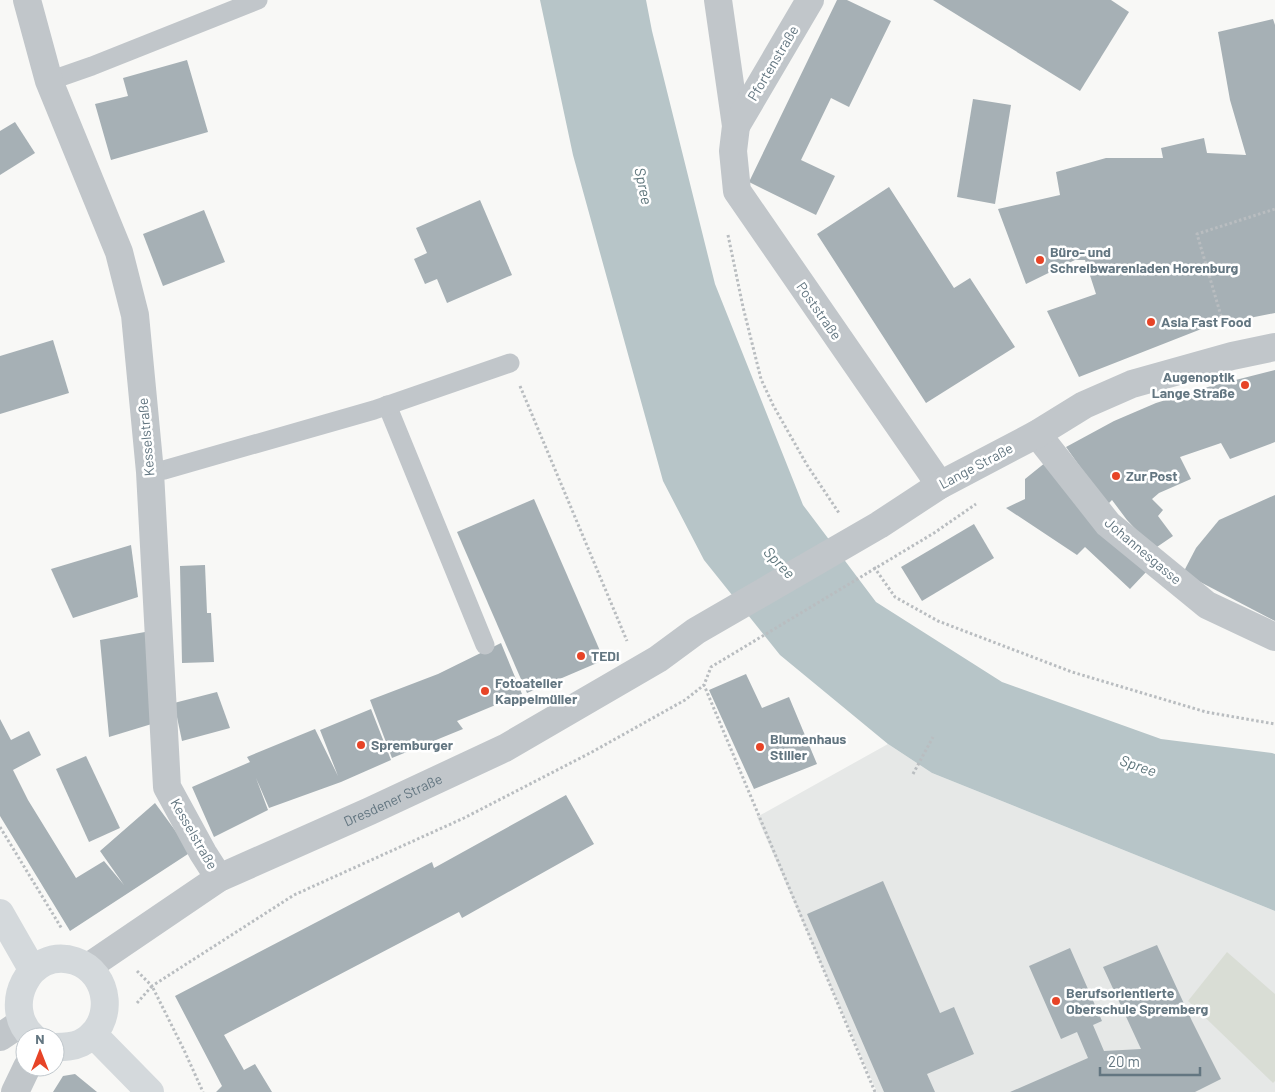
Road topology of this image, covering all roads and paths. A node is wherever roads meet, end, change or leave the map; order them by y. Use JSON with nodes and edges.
{"nodes":[{"id":1,"x":27,"y":0,"type":"edge"},
{"id":2,"x":258,"y":0,"type":"edge"},
{"id":3,"x":718,"y":0,"type":"edge"},
{"id":4,"x":810,"y":0,"type":"edge"},
{"id":5,"x":49,"y":80,"type":"junction"},
{"id":6,"x":736,"y":126,"type":"junction"},
{"id":7,"x":1275,"y":209,"type":"edge"},
{"id":8,"x":1275,"y":347,"type":"edge"},
{"id":9,"x":1232,"y":356,"type":"junction"},
{"id":10,"x":510,"y":363,"type":"joint"},
{"id":11,"x":387,"y":405,"type":"junction"},
{"id":12,"x":1037,"y":434,"type":"junction"},
{"id":13,"x":150,"y":472,"type":"junction"},
{"id":14,"x":940,"y":485,"type":"junction"},
{"id":15,"x":892,"y":558,"type":"dead end"},
{"id":16,"x":696,"y":631,"type":"joint"},
{"id":17,"x":1275,"y":636,"type":"edge"},
{"id":18,"x":485,"y":645,"type":"dead end"},
{"id":19,"x":629,"y":645,"type":"dead end"},
{"id":20,"x":704,"y":685,"type":"junction"},
{"id":21,"x":933,"y":737,"type":"dead end"},
{"id":22,"x":913,"y":774,"type":"dead end"},
{"id":23,"x":0,"y":827,"type":"edge"},
{"id":24,"x":219,"y":878,"type":"junction"},
{"id":25,"x":0,"y":913,"type":"edge"},
{"id":26,"x":62,"y":930,"type":"dead end"},
{"id":27,"x":88,"y":968,"type":"junction"},
{"id":28,"x":32,"y":969,"type":"junction"},
{"id":29,"x":152,"y":986,"type":"junction"},
{"id":30,"x":133,"y":1008,"type":"dead end"},
{"id":31,"x":18,"y":1027,"type":"edge"},
{"id":32,"x":93,"y":1034,"type":"junction"},
{"id":33,"x":65,"y":1047,"type":"edge"},
{"id":34,"x":23,"y":1077,"type":"edge"},
{"id":35,"x":16,"y":1092,"type":"edge"},
{"id":36,"x":150,"y":1092,"type":"edge"},
{"id":37,"x":202,"y":1092,"type":"edge"},
{"id":38,"x":875,"y":1092,"type":"edge"}],
"edges":[{"from":1,"to":5,"type":"street","name":"Kesselstraße"},
{"from":2,"to":5,"type":"lane"},
{"from":3,"to":6,"type":"street"},
{"from":4,"to":6,"type":"street","name":"Pfortenstraße"},
{"from":5,"to":13,"type":"street","name":"Kesselstraße"},
{"from":6,"to":14,"type":"street","name":"Poststraße"},
{"from":7,"to":9,"type":"path"},
{"from":8,"to":9,"type":"street","name":"Lange Straße"},
{"from":9,"to":12,"type":"street","name":"Lange Straße"},
{"from":10,"to":11,"type":"lane"},
{"from":10,"to":19,"type":"path"},
{"from":11,"to":13,"type":"lane"},
{"from":11,"to":18,"type":"lane"},
{"from":12,"to":14,"type":"street","name":"Lange Straße"},
{"from":12,"to":17,"type":"street","name":"Johannesgasse"},
{"from":13,"to":24,"type":"street","name":"Kesselstraße"},
{"from":14,"to":16,"type":"street","name":"Lange Straße"},
{"from":15,"to":20,"type":"path"},
{"from":16,"to":24,"type":"street","name":"Dresdener Straße"},
{"from":20,"to":29,"type":"path"},
{"from":20,"to":38,"type":"path"},
{"from":21,"to":22,"type":"path"},
{"from":23,"to":26,"type":"path"},
{"from":24,"to":27,"type":"street","name":"Dresdener Straße"},
{"from":25,"to":28,"type":"street"},
{"from":27,"to":28,"type":"street"},
{"from":27,"to":32,"type":"street"},
{"from":28,"to":31,"type":"street"},
{"from":29,"to":30,"type":"path"},
{"from":29,"to":37,"type":"path"},
{"from":32,"to":33,"type":"street"},
{"from":32,"to":36,"type":"street"},
{"from":34,"to":35,"type":"street"}]}
